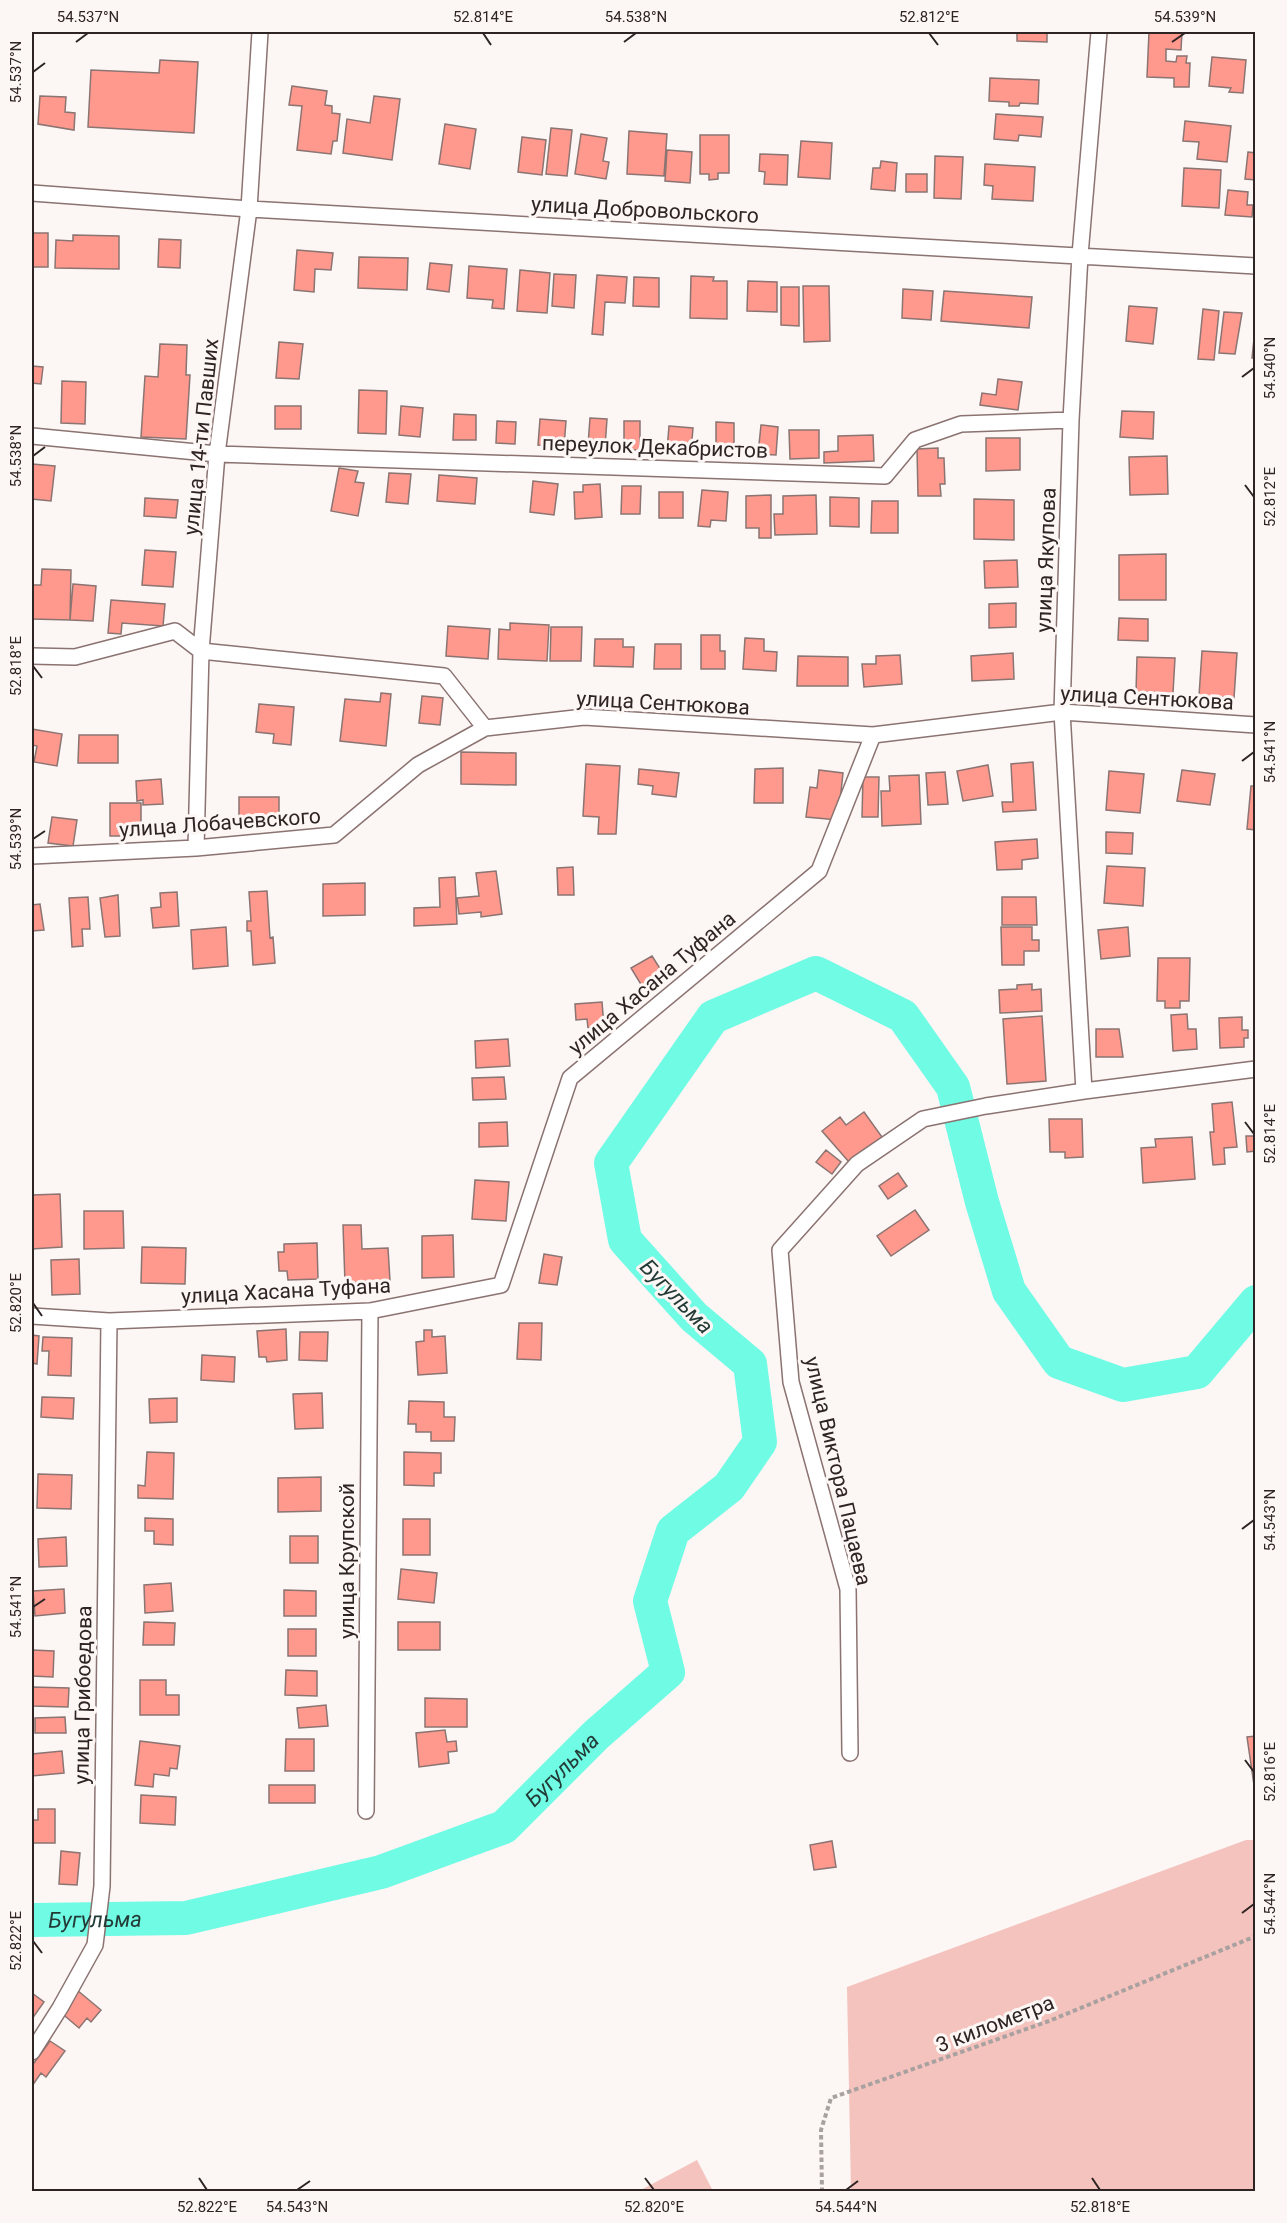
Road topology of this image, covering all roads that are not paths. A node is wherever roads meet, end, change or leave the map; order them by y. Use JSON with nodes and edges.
{"nodes":[{"id":1,"x":260,"y":32,"type":"edge"},
{"id":2,"x":1099,"y":32,"type":"edge"},
{"id":3,"x":32,"y":193,"type":"edge"},
{"id":4,"x":249,"y":209,"type":"junction"},
{"id":5,"x":1080,"y":255,"type":"junction"},
{"id":6,"x":1256,"y":266,"type":"edge"},
{"id":7,"x":1071,"y":420,"type":"junction"},
{"id":8,"x":32,"y":436,"type":"edge"},
{"id":9,"x":217,"y":454,"type":"junction"},
{"id":10,"x":201,"y":651,"type":"junction"},
{"id":11,"x":32,"y":656,"type":"edge"},
{"id":12,"x":1062,"y":712,"type":"junction"},
{"id":13,"x":1256,"y":725,"type":"edge"},
{"id":14,"x":485,"y":728,"type":"junction"},
{"id":15,"x":873,"y":735,"type":"junction"},
{"id":16,"x":196,"y":848,"type":"junction"},
{"id":17,"x":32,"y":856,"type":"edge"},
{"id":18,"x":1256,"y":1069,"type":"edge"},
{"id":19,"x":1084,"y":1091,"type":"junction"},
{"id":20,"x":370,"y":1311,"type":"junction"},
{"id":21,"x":32,"y":1316,"type":"edge"},
{"id":22,"x":110,"y":1321,"type":"junction"},
{"id":23,"x":850,"y":1753,"type":"dead end"},
{"id":24,"x":366,"y":1811,"type":"dead end"},
{"id":25,"x":32,"y":2052,"type":"edge"}],
"edges":[{"from":1,"to":4,"type":"street","name":"улица 14-ти Павших"},
{"from":2,"to":5,"type":"street","name":"улица Якупова"},
{"from":3,"to":4,"type":"street","name":"улица Добровольского"},
{"from":4,"to":5,"type":"street","name":"улица Добровольского"},
{"from":4,"to":9,"type":"street","name":"улица 14-ти Павших"},
{"from":5,"to":6,"type":"street","name":"улица Добровольского"},
{"from":5,"to":7,"type":"street","name":"улица Якупова"},
{"from":7,"to":9,"type":"street","name":"переулок Декабристов"},
{"from":7,"to":12,"type":"street","name":"улица Якупова"},
{"from":8,"to":9,"type":"street"},
{"from":9,"to":10,"type":"street","name":"улица 14-ти Павших"},
{"from":10,"to":11,"type":"street"},
{"from":10,"to":14,"type":"street"},
{"from":10,"to":16,"type":"street","name":"улица 14-ти Павших"},
{"from":12,"to":13,"type":"street","name":"улица Сентюкова"},
{"from":12,"to":15,"type":"street","name":"улица Сентюкова"},
{"from":12,"to":19,"type":"street","name":"улица Якупова"},
{"from":14,"to":15,"type":"street","name":"улица Сентюкова"},
{"from":14,"to":16,"type":"street","name":"улица Лобачевского"},
{"from":15,"to":20,"type":"street","name":"улица Хасана Туфана"},
{"from":16,"to":17,"type":"street","name":"улица Лобачевского"},
{"from":18,"to":19,"type":"street"},
{"from":19,"to":23,"type":"street","name":"улица Виктора Пацаева"},
{"from":20,"to":22,"type":"street","name":"улица Хасана Туфана"},
{"from":20,"to":24,"type":"street","name":"улица Крупской"},
{"from":21,"to":22,"type":"street","name":"улица Хасана Туфана"},
{"from":22,"to":25,"type":"street","name":"улица Грибоедова"}]}
